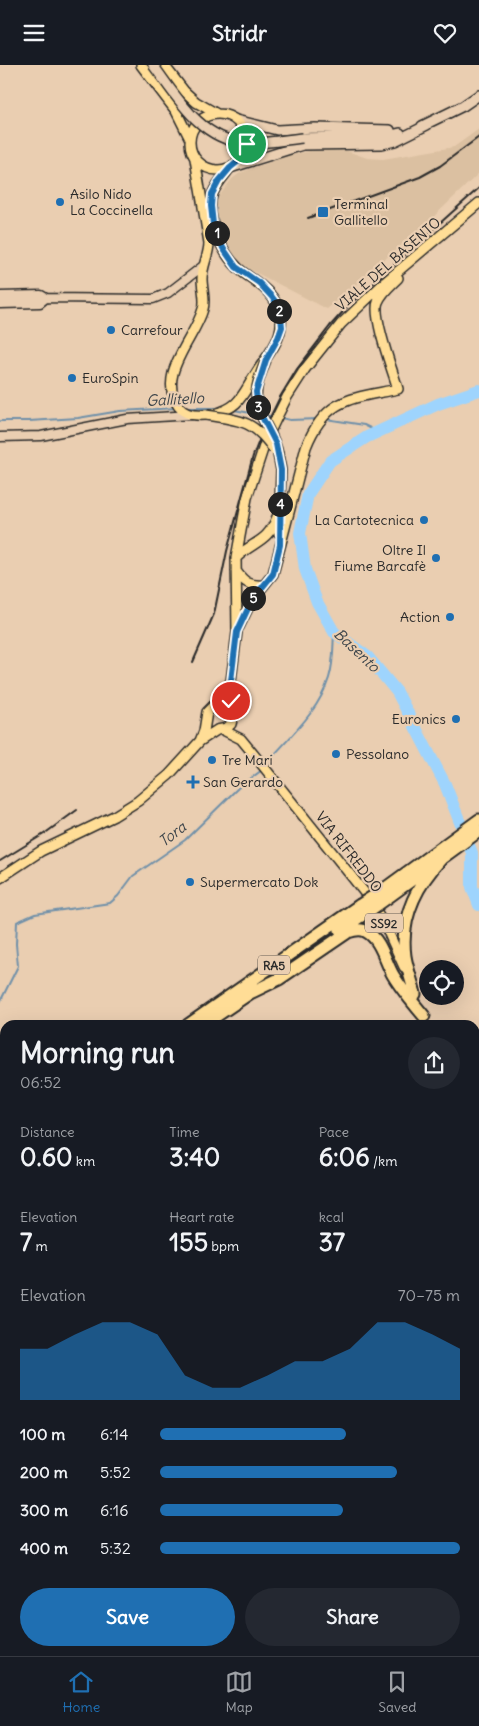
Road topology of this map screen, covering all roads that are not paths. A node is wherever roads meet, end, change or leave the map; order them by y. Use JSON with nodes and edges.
{"nodes":[{"id":1,"x":141,"y":65,"type":"edge"},
{"id":2,"x":153,"y":65,"type":"edge"},
{"id":3,"x":164,"y":65,"type":"edge"},
{"id":4,"x":479,"y":95,"type":"edge"},
{"id":5,"x":218,"y":114,"type":"junction"},
{"id":6,"x":236,"y":120,"type":"junction"},
{"id":7,"x":427,"y":125,"type":"junction"},
{"id":8,"x":416,"y":129,"type":"junction"},
{"id":9,"x":190,"y":139,"type":"junction"},
{"id":10,"x":195,"y":159,"type":"junction"},
{"id":11,"x":230,"y":168,"type":"junction"},
{"id":12,"x":479,"y":203,"type":"edge"},
{"id":13,"x":203,"y":266,"type":"junction"},
{"id":14,"x":404,"y":267,"type":"junction"},
{"id":15,"x":0,"y":296,"type":"edge"},
{"id":16,"x":46,"y":298,"type":"junction"},
{"id":17,"x":0,"y":304,"type":"edge"},
{"id":18,"x":376,"y":308,"type":"junction"},
{"id":19,"x":356,"y":309,"type":"junction"},
{"id":20,"x":266,"y":360,"type":"junction"},
{"id":21,"x":192,"y":415,"type":"junction"},
{"id":22,"x":206,"y":415,"type":"junction"},
{"id":23,"x":0,"y":437,"type":"edge"},
{"id":24,"x":278,"y":454,"type":"junction"},
{"id":25,"x":279,"y":511,"type":"junction"},
{"id":26,"x":280,"y":545,"type":"junction"},
{"id":27,"x":236,"y":558,"type":"junction"},
{"id":28,"x":236,"y":571,"type":"junction"},
{"id":29,"x":263,"y":585,"type":"junction"},
{"id":30,"x":237,"y":632,"type":"junction"},
{"id":31,"x":231,"y":681,"type":"junction"},
{"id":32,"x":215,"y":704,"type":"junction"},
{"id":33,"x":232,"y":715,"type":"junction"},
{"id":34,"x":206,"y":719,"type":"junction"},
{"id":35,"x":220,"y":730,"type":"junction"},
{"id":36,"x":241,"y":739,"type":"junction"},
{"id":37,"x":200,"y":741,"type":"junction"},
{"id":38,"x":479,"y":820,"type":"edge"},
{"id":39,"x":479,"y":831,"type":"edge"},
{"id":40,"x":439,"y":855,"type":"junction"},
{"id":41,"x":0,"y":878,"type":"edge"},
{"id":42,"x":385,"y":894,"type":"junction"},
{"id":43,"x":248,"y":994,"type":"junction"},
{"id":44,"x":415,"y":994,"type":"junction"},
{"id":45,"x":196,"y":1020,"type":"edge"},
{"id":46,"x":210,"y":1020,"type":"edge"},
{"id":47,"x":426,"y":1020,"type":"edge"}],
"edges":[{"from":1,"to":9,"type":"main road"},
{"from":2,"to":8,"type":"main road","bridge":true},
{"from":3,"to":5,"type":"main road"},
{"from":4,"to":7,"type":"main road"},
{"from":5,"to":6,"type":"main road"},
{"from":5,"to":9,"type":"main road"},
{"from":6,"to":8,"type":"main road"},
{"from":6,"to":11,"type":"main road"},
{"from":7,"to":8,"type":"main road"},
{"from":7,"to":11,"type":"main road"},
{"from":9,"to":10,"type":"main road"},
{"from":10,"to":11,"type":"main road"},
{"from":10,"to":13,"type":"main road"},
{"from":11,"to":20,"type":"main road"},
{"from":12,"to":14,"type":"main road","name":"VIALE DEL BASENTO"},
{"from":13,"to":16,"type":"street"},
{"from":13,"to":21,"type":"main road"},
{"from":14,"to":18,"type":"main road"},
{"from":14,"to":19,"type":"main road","name":"VIALE DEL BASENTO"},
{"from":15,"to":16,"type":"street"},
{"from":16,"to":17,"type":"street"},
{"from":18,"to":19,"type":"main road"},
{"from":18,"to":26,"type":"main road"},
{"from":19,"to":27,"type":"main road","name":"VIALE DEL BASENTO","bridge":true},
{"from":20,"to":22,"type":"main road","bridge":true},
{"from":20,"to":24,"type":"main road","bridge":true},
{"from":21,"to":22,"type":"main road"},
{"from":21,"to":23,"type":"street"},
{"from":22,"to":24,"type":"main road","bridge":true},
{"from":24,"to":25,"type":"main road"},
{"from":25,"to":26,"type":"main road"},
{"from":25,"to":27,"type":"main road"},
{"from":26,"to":29,"type":"main road","name":"VIALE DEL BASENTO"},
{"from":27,"to":28,"type":"main road","name":"VIALE DEL BASENTO"},
{"from":28,"to":29,"type":"main road"},
{"from":28,"to":30,"type":"main road","name":"VIALE DEL BASENTO"},
{"from":29,"to":30,"type":"main road","name":"VIALE DEL BASENTO"},
{"from":30,"to":31,"type":"main road","name":"VIALE DEL BASENTO"},
{"from":31,"to":32,"type":"main road"},
{"from":31,"to":33,"type":"main road","name":"VIALE DEL BASENTO"},
{"from":32,"to":33,"type":"main road"},
{"from":32,"to":34,"type":"main road"},
{"from":33,"to":35,"type":"main road"},
{"from":33,"to":36,"type":"main road","number":"SS92"},
{"from":34,"to":35,"type":"main road"},
{"from":34,"to":37,"type":"main road"},
{"from":35,"to":36,"type":"main road","number":"SS92"},
{"from":35,"to":37,"type":"main road"},
{"from":36,"to":44,"type":"main road","name":"VIA RIFREDDO","number":"SS92"},
{"from":37,"to":41,"type":"main road"},
{"from":38,"to":40,"type":"highway","number":"RA5"},
{"from":39,"to":40,"type":"highway","number":"RA5"},
{"from":40,"to":42,"type":"highway","number":"RA5"},
{"from":40,"to":44,"type":"highway"},
{"from":42,"to":43,"type":"highway","number":"RA5","bridge":true},
{"from":42,"to":45,"type":"highway","number":"RA5","bridge":true},
{"from":43,"to":46,"type":"highway","number":"RA5"},
{"from":43,"to":47,"type":"highway"},
{"from":44,"to":47,"type":"main road","number":"SS92"}]}
